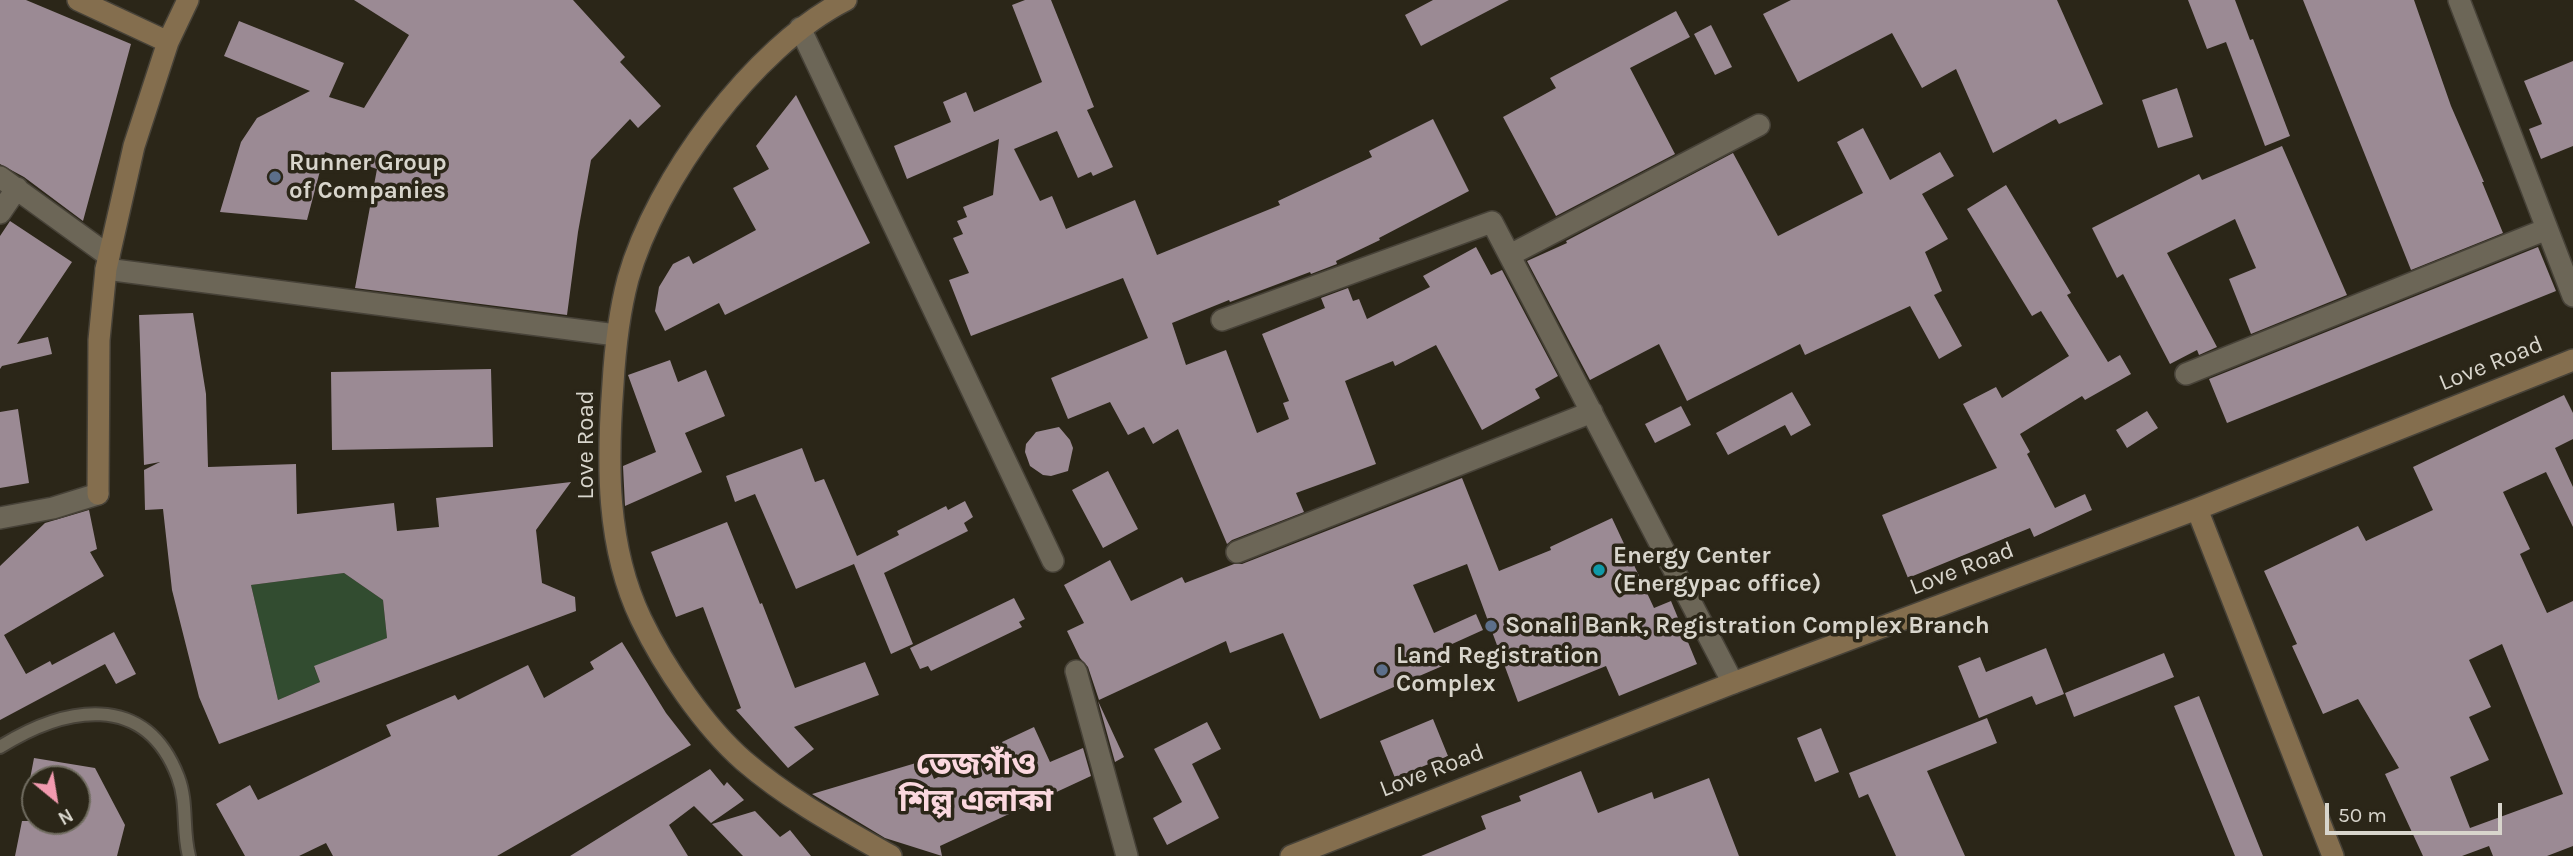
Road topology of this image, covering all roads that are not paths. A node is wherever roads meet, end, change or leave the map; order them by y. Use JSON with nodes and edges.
{"nodes":[{"id":1,"x":78,"y":0,"type":"edge"},
{"id":2,"x":185,"y":0,"type":"edge"},
{"id":3,"x":846,"y":0,"type":"edge"},
{"id":4,"x":2459,"y":0,"type":"edge"},
{"id":5,"x":800,"y":28,"type":"junction"},
{"id":6,"x":169,"y":42,"type":"junction"},
{"id":7,"x":1759,"y":125,"type":"dead end"},
{"id":8,"x":8,"y":183,"type":"edge"},
{"id":9,"x":0,"y":213,"type":"edge"},
{"id":10,"x":2547,"y":229,"type":"junction"},
{"id":11,"x":1510,"y":255,"type":"junction"},
{"id":12,"x":107,"y":263,"type":"junction"},
{"id":13,"x":2573,"y":296,"type":"edge"},
{"id":14,"x":1222,"y":320,"type":"dead end"},
{"id":15,"x":616,"y":335,"type":"junction"},
{"id":16,"x":2573,"y":360,"type":"edge"},
{"id":17,"x":2186,"y":374,"type":"dead end"},
{"id":18,"x":1592,"y":412,"type":"junction"},
{"id":19,"x":98,"y":494,"type":"joint"},
{"id":20,"x":2197,"y":509,"type":"junction"},
{"id":21,"x":0,"y":518,"type":"edge"},
{"id":22,"x":1237,"y":552,"type":"dead end"},
{"id":23,"x":1053,"y":561,"type":"dead end"},
{"id":24,"x":1076,"y":671,"type":"dead end"},
{"id":25,"x":1733,"y":683,"type":"junction"},
{"id":26,"x":0,"y":747,"type":"edge"},
{"id":27,"x":184,"y":839,"type":"junction"},
{"id":28,"x":1332,"y":848,"type":"edge"},
{"id":29,"x":179,"y":856,"type":"edge"},
{"id":30,"x":189,"y":856,"type":"edge"},
{"id":31,"x":891,"y":856,"type":"edge"},
{"id":32,"x":1127,"y":856,"type":"edge"},
{"id":33,"x":1291,"y":856,"type":"edge"},
{"id":34,"x":2333,"y":856,"type":"edge"}],
"edges":[{"from":1,"to":6,"type":"main road"},
{"from":2,"to":6,"type":"main road"},
{"from":3,"to":5,"type":"main road","name":"Love Road"},
{"from":4,"to":10,"type":"street"},
{"from":5,"to":15,"type":"main road","name":"Love Road"},
{"from":5,"to":23,"type":"street"},
{"from":6,"to":12,"type":"main road"},
{"from":7,"to":11,"type":"street"},
{"from":8,"to":9,"type":"street"},
{"from":8,"to":12,"type":"street"},
{"from":10,"to":13,"type":"street"},
{"from":10,"to":17,"type":"street"},
{"from":11,"to":14,"type":"street"},
{"from":11,"to":18,"type":"street"},
{"from":12,"to":15,"type":"street"},
{"from":12,"to":19,"type":"main road"},
{"from":15,"to":31,"type":"main road","name":"Love Road"},
{"from":16,"to":20,"type":"main road","name":"Love Road"},
{"from":18,"to":22,"type":"street"},
{"from":18,"to":25,"type":"street"},
{"from":19,"to":21,"type":"street"},
{"from":20,"to":25,"type":"main road","name":"Love Road"},
{"from":20,"to":34,"type":"main road"},
{"from":24,"to":32,"type":"street"},
{"from":25,"to":28,"type":"main road","name":"Love Road"},
{"from":26,"to":27,"type":"lane"},
{"from":27,"to":29,"type":"lane"},
{"from":27,"to":30,"type":"lane"},
{"from":28,"to":33,"type":"main road","name":"Love Road"}]}
